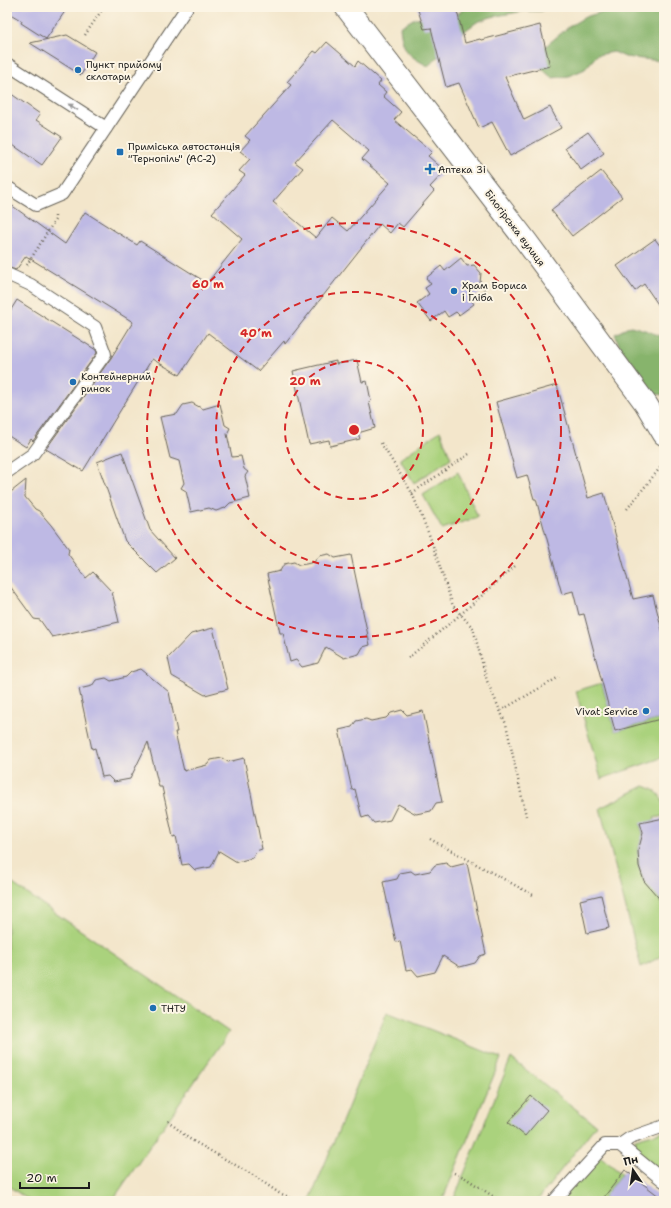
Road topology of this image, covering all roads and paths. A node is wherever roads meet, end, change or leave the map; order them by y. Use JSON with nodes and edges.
{"nodes":[{"id":1,"x":104,"y":7,"type":"edge"},
{"id":2,"x":187,"y":7,"type":"edge"},
{"id":3,"x":346,"y":7,"type":"edge"},
{"id":4,"x":85,"y":35,"type":"dead end"},
{"id":5,"x":7,"y":64,"type":"edge"},
{"id":6,"x":106,"y":128,"type":"junction"},
{"id":7,"x":7,"y":187,"type":"edge"},
{"id":8,"x":52,"y":198,"type":"junction"},
{"id":9,"x":7,"y":274,"type":"edge"},
{"id":10,"x":18,"y":279,"type":"junction"},
{"id":11,"x":664,"y":434,"type":"edge"},
{"id":12,"x":381,"y":443,"type":"dead end"},
{"id":13,"x":469,"y":454,"type":"dead end"},
{"id":14,"x":664,"y":463,"type":"edge"},
{"id":15,"x":7,"y":472,"type":"edge"},
{"id":16,"x":412,"y":493,"type":"junction"},
{"id":17,"x":627,"y":509,"type":"dead end"},
{"id":18,"x":515,"y":566,"type":"dead end"},
{"id":19,"x":461,"y":614,"type":"junction"},
{"id":20,"x":408,"y":658,"type":"dead end"},
{"id":21,"x":559,"y":677,"type":"dead end"},
{"id":22,"x":500,"y":711,"type":"junction"},
{"id":23,"x":526,"y":816,"type":"dead end"},
{"id":24,"x":430,"y":839,"type":"dead end"},
{"id":25,"x":533,"y":895,"type":"dead end"},
{"id":26,"x":168,"y":1121,"type":"dead end"},
{"id":27,"x":664,"y":1126,"type":"edge"},
{"id":28,"x":620,"y":1145,"type":"junction"},
{"id":29,"x":454,"y":1173,"type":"dead end"},
{"id":30,"x":664,"y":1181,"type":"edge"},
{"id":31,"x":299,"y":1201,"type":"edge"},
{"id":32,"x":500,"y":1201,"type":"edge"},
{"id":33,"x":554,"y":1201,"type":"edge"}],
"edges":[{"from":1,"to":4,"type":"path"},
{"from":2,"to":6,"type":"lane"},
{"from":3,"to":11,"type":"street","name":"Білогірська вулиця"},
{"from":6,"to":5,"type":"lane","one_way":true},
{"from":6,"to":8,"type":"lane"},
{"from":7,"to":8,"type":"lane"},
{"from":8,"to":10,"type":"path"},
{"from":9,"to":10,"type":"lane"},
{"from":10,"to":15,"type":"lane"},
{"from":12,"to":16,"type":"path"},
{"from":13,"to":16,"type":"path"},
{"from":14,"to":17,"type":"path"},
{"from":16,"to":19,"type":"path"},
{"from":18,"to":19,"type":"path"},
{"from":19,"to":20,"type":"path"},
{"from":19,"to":22,"type":"path"},
{"from":21,"to":22,"type":"path"},
{"from":22,"to":23,"type":"path"},
{"from":24,"to":25,"type":"path"},
{"from":26,"to":31,"type":"path"},
{"from":27,"to":28,"type":"lane"},
{"from":28,"to":30,"type":"lane"},
{"from":28,"to":33,"type":"lane"},
{"from":29,"to":32,"type":"path"}]}
